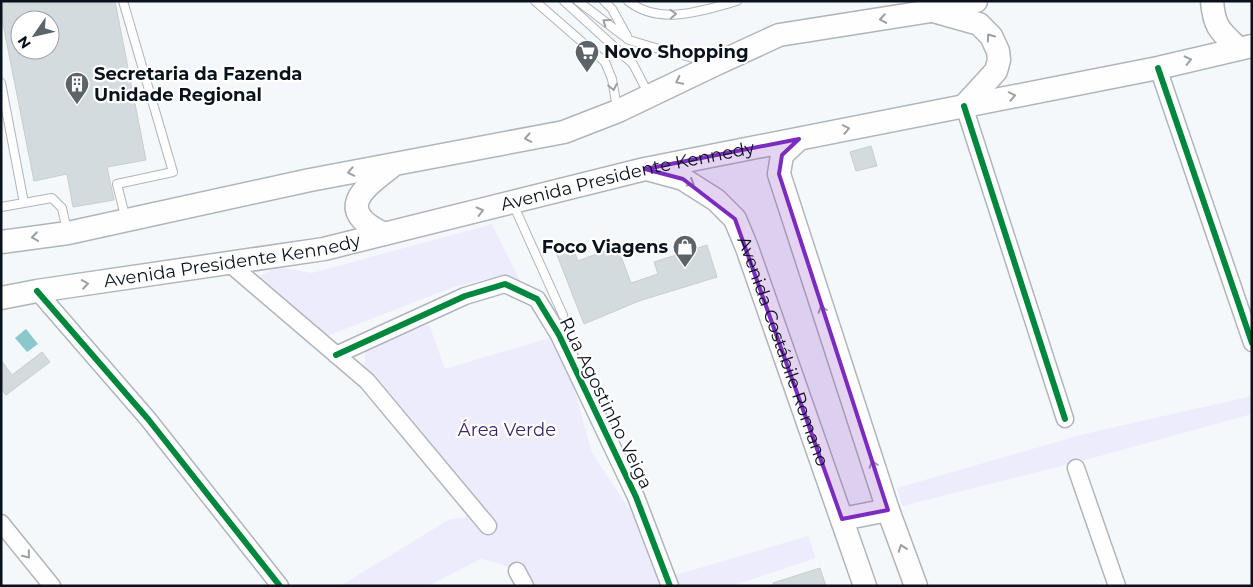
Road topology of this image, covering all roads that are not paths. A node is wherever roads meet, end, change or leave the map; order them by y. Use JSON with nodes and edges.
{"nodes":[{"id":1,"x":124,"y":1,"type":"edge"},
{"id":2,"x":535,"y":1,"type":"edge"},
{"id":3,"x":564,"y":1,"type":"edge"},
{"id":4,"x":578,"y":1,"type":"edge"},
{"id":5,"x":604,"y":1,"type":"edge"},
{"id":6,"x":628,"y":1,"type":"edge"},
{"id":7,"x":737,"y":1,"type":"edge"},
{"id":8,"x":976,"y":1,"type":"edge"},
{"id":9,"x":1212,"y":1,"type":"edge"},
{"id":10,"x":931,"y":11,"type":"junction"},
{"id":11,"x":629,"y":40,"type":"junction"},
{"id":12,"x":1245,"y":47,"type":"edge"},
{"id":13,"x":716,"y":64,"type":"junction"},
{"id":14,"x":1158,"y":68,"type":"junction"},
{"id":15,"x":1,"y":83,"type":"edge"},
{"id":16,"x":649,"y":96,"type":"junction"},
{"id":17,"x":964,"y":106,"type":"junction"},
{"id":18,"x":618,"y":111,"type":"junction"},
{"id":19,"x":799,"y":139,"type":"junction"},
{"id":20,"x":396,"y":163,"type":"junction"},
{"id":21,"x":645,"y":169,"type":"junction"},
{"id":22,"x":512,"y":202,"type":"junction"},
{"id":23,"x":24,"y":203,"type":"junction"},
{"id":24,"x":1,"y":207,"type":"edge"},
{"id":25,"x":126,"y":221,"type":"junction"},
{"id":26,"x":68,"y":232,"type":"junction"},
{"id":27,"x":384,"y":234,"type":"junction"},
{"id":28,"x":1,"y":242,"type":"edge"},
{"id":29,"x":230,"y":264,"type":"junction"},
{"id":30,"x":37,"y":291,"type":"junction"},
{"id":31,"x":1,"y":298,"type":"edge"},
{"id":32,"x":563,"y":315,"type":"dead end"},
{"id":33,"x":1252,"y":343,"type":"edge"},
{"id":34,"x":336,"y":355,"type":"junction"},
{"id":35,"x":1065,"y":420,"type":"dead end"},
{"id":36,"x":1076,"y":468,"type":"dead end"},
{"id":37,"x":888,"y":510,"type":"junction"},
{"id":38,"x":842,"y":519,"type":"junction"},
{"id":39,"x":1,"y":523,"type":"edge"},
{"id":40,"x":488,"y":526,"type":"dead end"},
{"id":41,"x":517,"y":571,"type":"dead end"},
{"id":42,"x":52,"y":586,"type":"edge"},
{"id":43,"x":280,"y":586,"type":"edge"},
{"id":44,"x":525,"y":586,"type":"edge"},
{"id":45,"x":670,"y":586,"type":"edge"},
{"id":46,"x":865,"y":586,"type":"edge"},
{"id":47,"x":916,"y":586,"type":"edge"},
{"id":48,"x":1117,"y":586,"type":"edge"}],
"edges":[{"from":1,"to":25,"type":"lane"},
{"from":2,"to":18,"type":"lane","one_way":true},
{"from":3,"to":16,"type":"lane"},
{"from":11,"to":4,"type":"lane","one_way":true},
{"from":5,"to":11,"type":"lane"},
{"from":6,"to":7,"type":"lane","one_way":true},
{"from":8,"to":10,"type":"main road"},
{"from":9,"to":12,"type":"main road"},
{"from":10,"to":13,"type":"main road","one_way":true},
{"from":17,"to":10,"type":"main road","one_way":true},
{"from":11,"to":13,"type":"lane"},
{"from":14,"to":12,"type":"main road","name":"Avenida Presidente Kennedy","one_way":true},
{"from":13,"to":16,"type":"main road","one_way":true},
{"from":17,"to":14,"type":"main road","name":"Avenida Presidente Kennedy","one_way":true},
{"from":14,"to":33,"type":"street"},
{"from":15,"to":23,"type":"lane"},
{"from":16,"to":18,"type":"main road"},
{"from":19,"to":17,"type":"main road","name":"Avenida Presidente Kennedy","one_way":true},
{"from":17,"to":35,"type":"street"},
{"from":18,"to":20,"type":"main road","one_way":true},
{"from":19,"to":21,"type":"main road","name":"Avenida Presidente Kennedy"},
{"from":37,"to":19,"type":"main road","one_way":true},
{"from":20,"to":25,"type":"main road","one_way":true},
{"from":20,"to":27,"type":"main road"},
{"from":21,"to":22,"type":"main road","name":"Avenida Presidente Kennedy"},
{"from":21,"to":38,"type":"main road","name":"Avenida Costábile Romano","one_way":true},
{"from":27,"to":22,"type":"main road","name":"Avenida Presidente Kennedy","one_way":true},
{"from":22,"to":32,"type":"lane"},
{"from":23,"to":24,"type":"lane"},
{"from":23,"to":26,"type":"lane"},
{"from":25,"to":26,"type":"main road"},
{"from":26,"to":28,"type":"main road","one_way":true},
{"from":27,"to":29,"type":"main road","name":"Avenida Presidente Kennedy"},
{"from":30,"to":29,"type":"main road","name":"Avenida Presidente Kennedy","one_way":true},
{"from":29,"to":34,"type":"street"},
{"from":30,"to":31,"type":"main road","name":"Avenida Presidente Kennedy"},
{"from":30,"to":43,"type":"street"},
{"from":34,"to":40,"type":"street"},
{"from":34,"to":45,"type":"street","name":"Rua Agostinho Veiga"},
{"from":36,"to":48,"type":"street"},
{"from":37,"to":38,"type":"main road"},
{"from":47,"to":37,"type":"main road","one_way":true},
{"from":38,"to":46,"type":"main road","name":"Avenida Costábile Romano"},
{"from":39,"to":42,"type":"street","one_way":true},
{"from":41,"to":44,"type":"street"}]}
